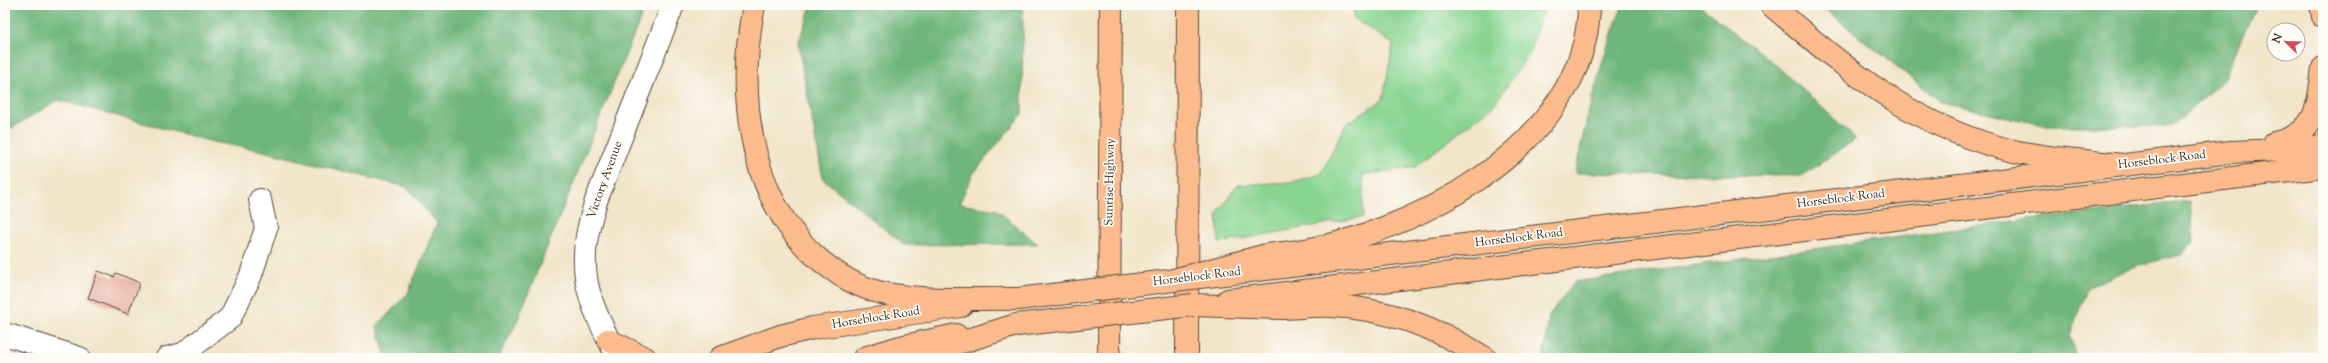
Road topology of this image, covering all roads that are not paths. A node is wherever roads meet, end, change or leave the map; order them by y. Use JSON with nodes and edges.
{"nodes":[{"id":1,"x":673,"y":5,"type":"edge"},
{"id":2,"x":754,"y":5,"type":"edge"},
{"id":3,"x":1096,"y":5,"type":"edge"},
{"id":4,"x":1111,"y":5,"type":"edge"},
{"id":5,"x":1188,"y":5,"type":"edge"},
{"id":6,"x":1199,"y":5,"type":"edge"},
{"id":7,"x":1589,"y":5,"type":"edge"},
{"id":8,"x":1771,"y":5,"type":"edge"},
{"id":9,"x":2321,"y":5,"type":"edge"},
{"id":10,"x":2323,"y":17,"type":"edge"},
{"id":11,"x":2323,"y":68,"type":"edge"},
{"id":12,"x":1188,"y":119,"type":"junction"},
{"id":13,"x":1111,"y":145,"type":"junction"},
{"id":14,"x":2323,"y":146,"type":"edge"},
{"id":15,"x":2231,"y":152,"type":"junction"},
{"id":16,"x":2124,"y":164,"type":"junction"},
{"id":17,"x":2323,"y":167,"type":"edge"},
{"id":18,"x":260,"y":200,"type":"dead end"},
{"id":19,"x":1283,"y":260,"type":"junction"},
{"id":20,"x":1018,"y":299,"type":"junction"},
{"id":21,"x":1285,"y":300,"type":"junction"},
{"id":22,"x":1016,"y":325,"type":"junction"},
{"id":23,"x":5,"y":334,"type":"edge"},
{"id":24,"x":613,"y":349,"type":"edge"},
{"id":25,"x":79,"y":358,"type":"edge"},
{"id":26,"x":167,"y":358,"type":"edge"},
{"id":27,"x":645,"y":358,"type":"edge"},
{"id":28,"x":720,"y":358,"type":"edge"},
{"id":29,"x":864,"y":358,"type":"edge"},
{"id":30,"x":911,"y":358,"type":"edge"},
{"id":31,"x":1109,"y":358,"type":"edge"},
{"id":32,"x":1187,"y":358,"type":"edge"},
{"id":33,"x":1485,"y":358,"type":"edge"}],
"edges":[{"from":1,"to":24,"type":"street","name":"Victory Avenue"},
{"from":2,"to":20,"type":"main road"},
{"from":3,"to":13,"type":"main road"},
{"from":4,"to":13,"type":"main road","name":"Sunrise Highway"},
{"from":5,"to":12,"type":"main road"},
{"from":6,"to":12,"type":"main road"},
{"from":7,"to":19,"type":"main road"},
{"from":8,"to":16,"type":"main road"},
{"from":9,"to":10,"type":"main road"},
{"from":11,"to":15,"type":"main road"},
{"from":12,"to":32,"type":"main road"},
{"from":13,"to":31,"type":"main road","name":"Sunrise Highway"},
{"from":14,"to":15,"type":"main road","name":"Horseblock Road"},
{"from":15,"to":16,"type":"main road","name":"Horseblock Road"},
{"from":16,"to":19,"type":"main road","name":"Horseblock Road"},
{"from":17,"to":21,"type":"main road"},
{"from":18,"to":26,"type":"street"},
{"from":19,"to":20,"type":"main road","name":"Horseblock Road","bridge":true},
{"from":20,"to":28,"type":"main road","name":"Horseblock Road"},
{"from":21,"to":22,"type":"main road","bridge":true},
{"from":21,"to":33,"type":"main road"},
{"from":22,"to":29,"type":"main road"},
{"from":22,"to":30,"type":"main road"},
{"from":23,"to":25,"type":"street"},
{"from":24,"to":27,"type":"main road"}]}
